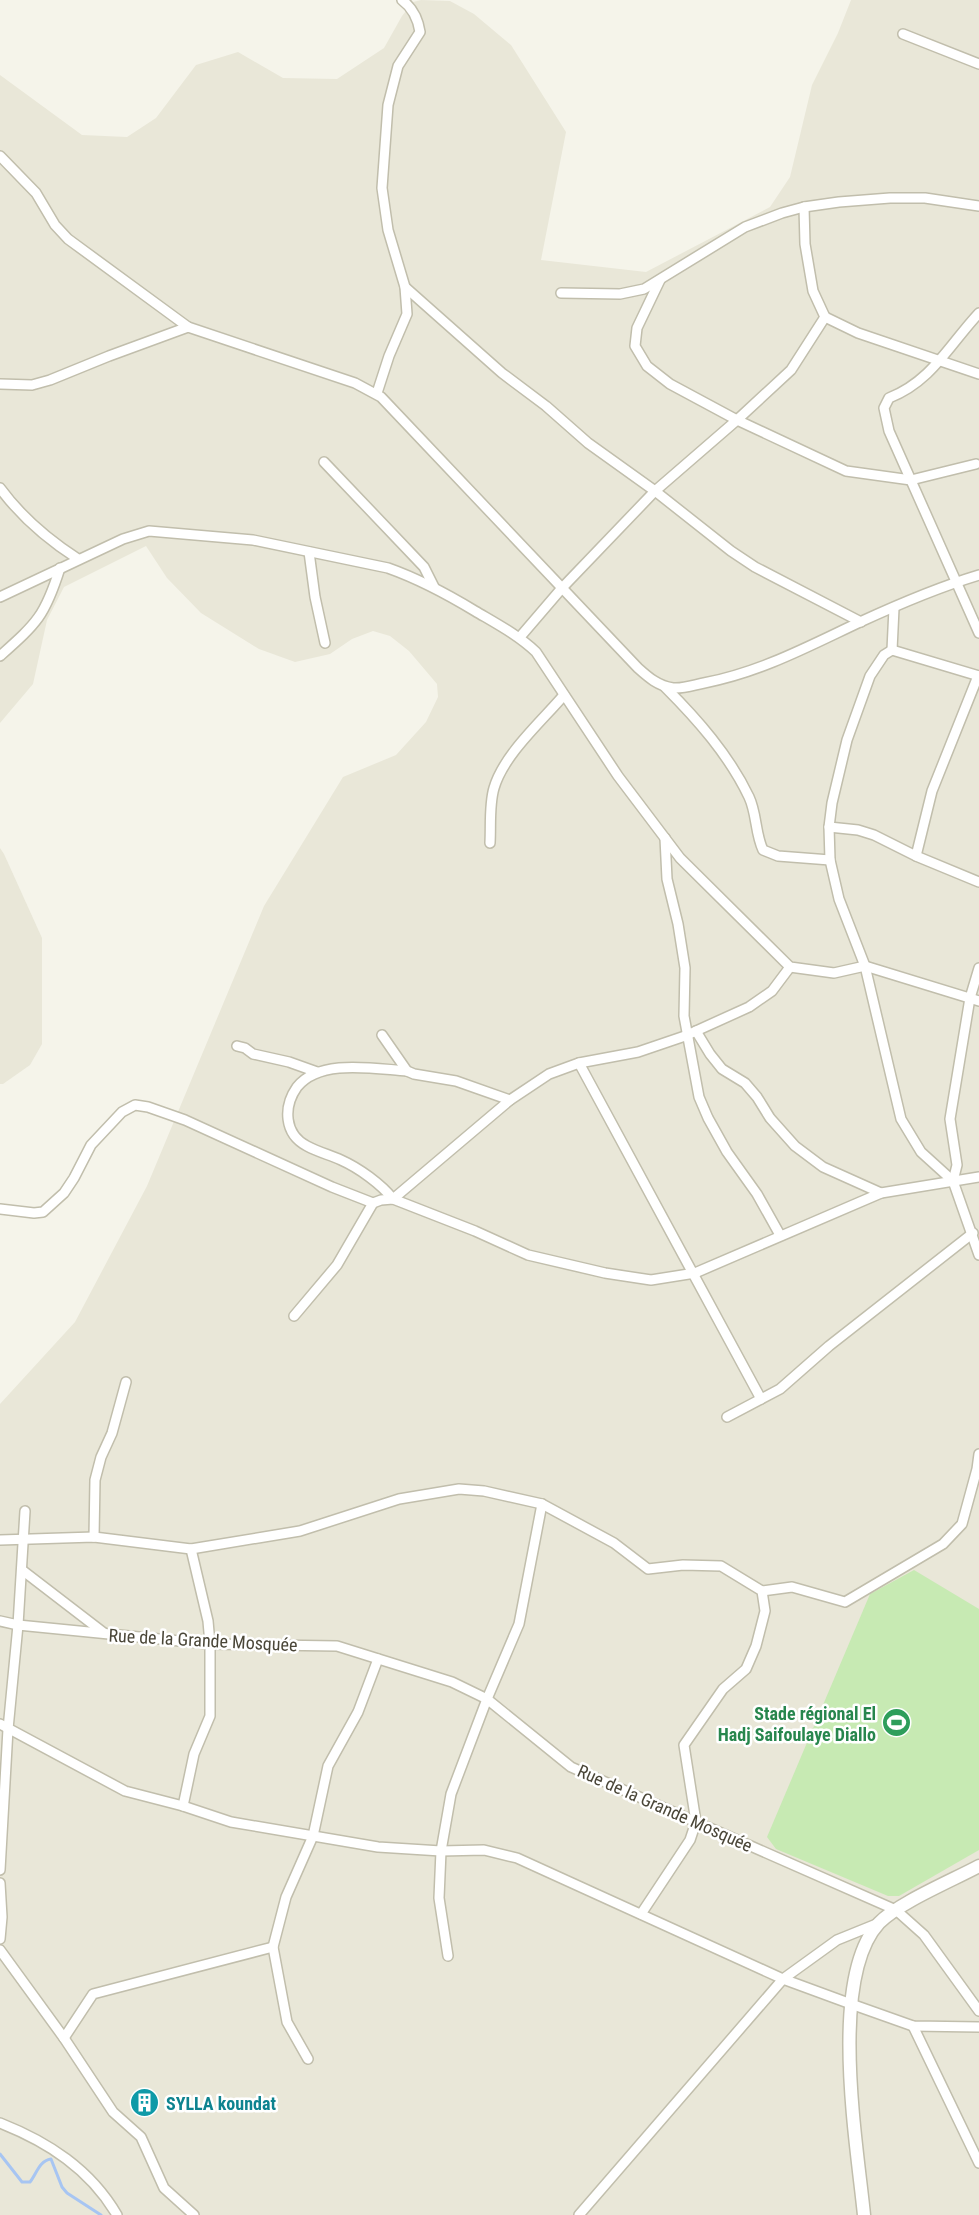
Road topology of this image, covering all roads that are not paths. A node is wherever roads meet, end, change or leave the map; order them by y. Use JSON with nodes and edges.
{"nodes":[{"id":1,"x":402,"y":0,"type":"edge"},
{"id":2,"x":903,"y":34,"type":"dead end"},
{"id":3,"x":979,"y":64,"type":"edge"},
{"id":4,"x":0,"y":156,"type":"edge"},
{"id":5,"x":979,"y":206,"type":"edge"},
{"id":6,"x":804,"y":207,"type":"junction"},
{"id":7,"x":660,"y":280,"type":"junction"},
{"id":8,"x":405,"y":287,"type":"junction"},
{"id":9,"x":561,"y":293,"type":"dead end"},
{"id":10,"x":979,"y":312,"type":"edge"},
{"id":11,"x":825,"y":317,"type":"junction"},
{"id":12,"x":188,"y":327,"type":"junction"},
{"id":13,"x":940,"y":362,"type":"junction"},
{"id":14,"x":979,"y":374,"type":"edge"},
{"id":15,"x":0,"y":384,"type":"edge"},
{"id":16,"x":377,"y":393,"type":"junction"},
{"id":17,"x":737,"y":420,"type":"junction"},
{"id":18,"x":324,"y":462,"type":"dead end"},
{"id":19,"x":976,"y":464,"type":"dead end"},
{"id":20,"x":911,"y":480,"type":"junction"},
{"id":21,"x":0,"y":488,"type":"edge"},
{"id":22,"x":655,"y":491,"type":"junction"},
{"id":23,"x":309,"y":552,"type":"junction"},
{"id":24,"x":78,"y":559,"type":"junction"},
{"id":25,"x":60,"y":568,"type":"junction"},
{"id":26,"x":979,"y":575,"type":"edge"},
{"id":27,"x":956,"y":582,"type":"junction"},
{"id":28,"x":434,"y":587,"type":"junction"},
{"id":29,"x":562,"y":588,"type":"junction"},
{"id":30,"x":0,"y":597,"type":"edge"},
{"id":31,"x":894,"y":608,"type":"junction"},
{"id":32,"x":861,"y":622,"type":"junction"},
{"id":33,"x":979,"y":633,"type":"edge"},
{"id":34,"x":520,"y":637,"type":"junction"},
{"id":35,"x":325,"y":643,"type":"dead end"},
{"id":36,"x":892,"y":650,"type":"junction"},
{"id":37,"x":0,"y":656,"type":"edge"},
{"id":38,"x":979,"y":676,"type":"edge"},
{"id":39,"x":663,"y":686,"type":"junction"},
{"id":40,"x":564,"y":695,"type":"junction"},
{"id":41,"x":829,"y":827,"type":"junction"},
{"id":42,"x":665,"y":838,"type":"junction"},
{"id":43,"x":490,"y":843,"type":"dead end"},
{"id":44,"x":916,"y":856,"type":"junction"},
{"id":45,"x":830,"y":860,"type":"junction"},
{"id":46,"x":979,"y":882,"type":"edge"},
{"id":47,"x":865,"y":966,"type":"junction"},
{"id":48,"x":790,"y":967,"type":"junction"},
{"id":49,"x":979,"y":968,"type":"edge"},
{"id":50,"x":975,"y":999,"type":"edge"},
{"id":51,"x":692,"y":1032,"type":"junction"},
{"id":52,"x":382,"y":1035,"type":"dead end"},
{"id":53,"x":237,"y":1046,"type":"dead end"},
{"id":54,"x":579,"y":1063,"type":"junction"},
{"id":55,"x":407,"y":1071,"type":"junction"},
{"id":56,"x":317,"y":1072,"type":"junction"},
{"id":57,"x":510,"y":1100,"type":"junction"},
{"id":58,"x":979,"y":1177,"type":"edge"},
{"id":59,"x":953,"y":1181,"type":"junction"},
{"id":60,"x":881,"y":1193,"type":"junction"},
{"id":61,"x":393,"y":1199,"type":"junction"},
{"id":62,"x":373,"y":1203,"type":"junction"},
{"id":63,"x":0,"y":1209,"type":"edge"},
{"id":64,"x":973,"y":1233,"type":"junction"},
{"id":65,"x":780,"y":1236,"type":"junction"},
{"id":66,"x":979,"y":1255,"type":"edge"},
{"id":67,"x":695,"y":1273,"type":"junction"},
{"id":68,"x":294,"y":1317,"type":"dead end"},
{"id":69,"x":126,"y":1382,"type":"dead end"},
{"id":70,"x":761,"y":1399,"type":"junction"},
{"id":71,"x":727,"y":1417,"type":"dead end"},
{"id":72,"x":979,"y":1454,"type":"edge"},
{"id":73,"x":978,"y":1469,"type":"edge"},
{"id":74,"x":542,"y":1504,"type":"junction"},
{"id":75,"x":26,"y":1511,"type":"dead end"},
{"id":76,"x":94,"y":1537,"type":"junction"},
{"id":77,"x":0,"y":1540,"type":"edge"},
{"id":78,"x":24,"y":1540,"type":"junction"},
{"id":79,"x":191,"y":1549,"type":"junction"},
{"id":80,"x":22,"y":1570,"type":"junction"},
{"id":81,"x":762,"y":1592,"type":"junction"},
{"id":82,"x":0,"y":1621,"type":"edge"},
{"id":83,"x":18,"y":1625,"type":"junction"},
{"id":84,"x":105,"y":1634,"type":"junction"},
{"id":85,"x":210,"y":1644,"type":"junction"},
{"id":86,"x":378,"y":1659,"type":"junction"},
{"id":87,"x":487,"y":1699,"type":"junction"},
{"id":88,"x":4,"y":1726,"type":"edge"},
{"id":89,"x":183,"y":1806,"type":"junction"},
{"id":90,"x":696,"y":1822,"type":"junction"},
{"id":91,"x":313,"y":1836,"type":"junction"},
{"id":92,"x":441,"y":1851,"type":"junction"},
{"id":93,"x":979,"y":1866,"type":"edge"},
{"id":94,"x":0,"y":1870,"type":"edge"},
{"id":95,"x":0,"y":1882,"type":"edge"},
{"id":96,"x":896,"y":1910,"type":"junction"},
{"id":97,"x":641,"y":1914,"type":"junction"},
{"id":98,"x":879,"y":1923,"type":"junction"},
{"id":99,"x":0,"y":1939,"type":"edge"},
{"id":100,"x":273,"y":1947,"type":"junction"},
{"id":101,"x":0,"y":1950,"type":"edge"},
{"id":102,"x":448,"y":1956,"type":"dead end"},
{"id":103,"x":783,"y":1979,"type":"junction"},
{"id":104,"x":851,"y":2004,"type":"junction"},
{"id":105,"x":979,"y":2011,"type":"edge"},
{"id":106,"x":913,"y":2026,"type":"junction"},
{"id":107,"x":979,"y":2027,"type":"edge"},
{"id":108,"x":64,"y":2038,"type":"junction"},
{"id":109,"x":308,"y":2059,"type":"dead end"},
{"id":110,"x":0,"y":2123,"type":"edge"},
{"id":111,"x":979,"y":2163,"type":"edge"},
{"id":112,"x":117,"y":2215,"type":"edge"},
{"id":113,"x":194,"y":2215,"type":"edge"},
{"id":114,"x":579,"y":2215,"type":"edge"},
{"id":115,"x":864,"y":2215,"type":"edge"}],
"edges":[{"from":1,"to":8,"type":"street"},
{"from":2,"to":3,"type":"street"},
{"from":4,"to":12,"type":"street"},
{"from":5,"to":6,"type":"street"},
{"from":6,"to":7,"type":"street"},
{"from":6,"to":11,"type":"street"},
{"from":7,"to":9,"type":"street"},
{"from":7,"to":17,"type":"street"},
{"from":8,"to":16,"type":"street"},
{"from":8,"to":22,"type":"street"},
{"from":10,"to":13,"type":"street"},
{"from":11,"to":13,"type":"street"},
{"from":11,"to":17,"type":"street"},
{"from":12,"to":15,"type":"street"},
{"from":12,"to":16,"type":"street"},
{"from":13,"to":14,"type":"street"},
{"from":13,"to":20,"type":"street"},
{"from":16,"to":29,"type":"street"},
{"from":17,"to":20,"type":"street"},
{"from":17,"to":22,"type":"street"},
{"from":18,"to":28,"type":"street"},
{"from":19,"to":20,"type":"street"},
{"from":20,"to":27,"type":"street"},
{"from":21,"to":24,"type":"street"},
{"from":22,"to":29,"type":"street"},
{"from":22,"to":32,"type":"street"},
{"from":23,"to":24,"type":"street"},
{"from":23,"to":28,"type":"street"},
{"from":23,"to":35,"type":"street"},
{"from":24,"to":25,"type":"street"},
{"from":25,"to":30,"type":"street"},
{"from":25,"to":37,"type":"street"},
{"from":26,"to":27,"type":"street"},
{"from":27,"to":31,"type":"street"},
{"from":27,"to":33,"type":"street"},
{"from":28,"to":34,"type":"street"},
{"from":29,"to":34,"type":"street"},
{"from":29,"to":39,"type":"street"},
{"from":31,"to":32,"type":"street"},
{"from":31,"to":36,"type":"street"},
{"from":32,"to":39,"type":"street"},
{"from":34,"to":40,"type":"street"},
{"from":36,"to":38,"type":"street"},
{"from":36,"to":41,"type":"street"},
{"from":38,"to":44,"type":"street"},
{"from":39,"to":45,"type":"street"},
{"from":40,"to":42,"type":"street"},
{"from":40,"to":43,"type":"street"},
{"from":41,"to":44,"type":"street"},
{"from":41,"to":45,"type":"street"},
{"from":42,"to":48,"type":"street"},
{"from":42,"to":51,"type":"street"},
{"from":44,"to":46,"type":"street"},
{"from":45,"to":47,"type":"street"},
{"from":47,"to":48,"type":"street"},
{"from":47,"to":50,"type":"street"},
{"from":47,"to":59,"type":"street"},
{"from":48,"to":51,"type":"street"},
{"from":49,"to":50,"type":"street"},
{"from":50,"to":59,"type":"street"},
{"from":51,"to":54,"type":"street"},
{"from":51,"to":60,"type":"street"},
{"from":51,"to":65,"type":"street"},
{"from":52,"to":55,"type":"street"},
{"from":53,"to":56,"type":"street"},
{"from":54,"to":57,"type":"street"},
{"from":54,"to":67,"type":"street"},
{"from":55,"to":56,"type":"street"},
{"from":55,"to":57,"type":"street"},
{"from":56,"to":61,"type":"street"},
{"from":57,"to":61,"type":"street"},
{"from":58,"to":59,"type":"street"},
{"from":59,"to":60,"type":"street"},
{"from":59,"to":64,"type":"street"},
{"from":60,"to":65,"type":"street"},
{"from":61,"to":62,"type":"street"},
{"from":61,"to":67,"type":"street"},
{"from":62,"to":63,"type":"street"},
{"from":62,"to":68,"type":"street"},
{"from":64,"to":66,"type":"street"},
{"from":64,"to":70,"type":"street"},
{"from":65,"to":67,"type":"street"},
{"from":67,"to":70,"type":"street"},
{"from":69,"to":76,"type":"street"},
{"from":70,"to":71,"type":"street"},
{"from":72,"to":73,"type":"street"},
{"from":73,"to":81,"type":"street"},
{"from":74,"to":79,"type":"street"},
{"from":74,"to":81,"type":"street"},
{"from":74,"to":87,"type":"street"},
{"from":75,"to":78,"type":"street"},
{"from":76,"to":78,"type":"street"},
{"from":76,"to":79,"type":"street"},
{"from":77,"to":78,"type":"street"},
{"from":78,"to":80,"type":"street"},
{"from":79,"to":85,"type":"street"},
{"from":80,"to":83,"type":"street"},
{"from":80,"to":84,"type":"street"},
{"from":81,"to":90,"type":"street"},
{"from":82,"to":83,"type":"street","name":"Rue de la Grande Mosquée"},
{"from":83,"to":84,"type":"street","name":"Rue de la Grande Mosquée"},
{"from":83,"to":88,"type":"street"},
{"from":84,"to":85,"type":"street","name":"Rue de la Grande Mosquée"},
{"from":85,"to":86,"type":"street","name":"Rue de la Grande Mosquée"},
{"from":85,"to":89,"type":"street"},
{"from":86,"to":87,"type":"street","name":"Rue de la Grande Mosquée"},
{"from":86,"to":91,"type":"street"},
{"from":87,"to":90,"type":"street","name":"Rue de la Grande Mosquée"},
{"from":87,"to":92,"type":"street"},
{"from":88,"to":89,"type":"street"},
{"from":88,"to":94,"type":"street"},
{"from":89,"to":91,"type":"street"},
{"from":90,"to":96,"type":"street","name":"Rue de la Grande Mosquée"},
{"from":90,"to":97,"type":"street"},
{"from":91,"to":92,"type":"street"},
{"from":91,"to":100,"type":"street"},
{"from":92,"to":97,"type":"street"},
{"from":92,"to":102,"type":"street"},
{"from":93,"to":96,"type":"street"},
{"from":95,"to":99,"type":"street"},
{"from":96,"to":98,"type":"street"},
{"from":96,"to":105,"type":"street","name":"Rue de la Grande Mosquée"},
{"from":97,"to":103,"type":"street"},
{"from":98,"to":103,"type":"street"},
{"from":98,"to":104,"type":"street"},
{"from":100,"to":108,"type":"street"},
{"from":100,"to":109,"type":"street"},
{"from":101,"to":108,"type":"street"},
{"from":103,"to":104,"type":"street"},
{"from":103,"to":114,"type":"street"},
{"from":104,"to":106,"type":"street"},
{"from":104,"to":115,"type":"street"},
{"from":106,"to":107,"type":"street"},
{"from":106,"to":111,"type":"street"},
{"from":108,"to":113,"type":"street"},
{"from":110,"to":112,"type":"street"}]}
